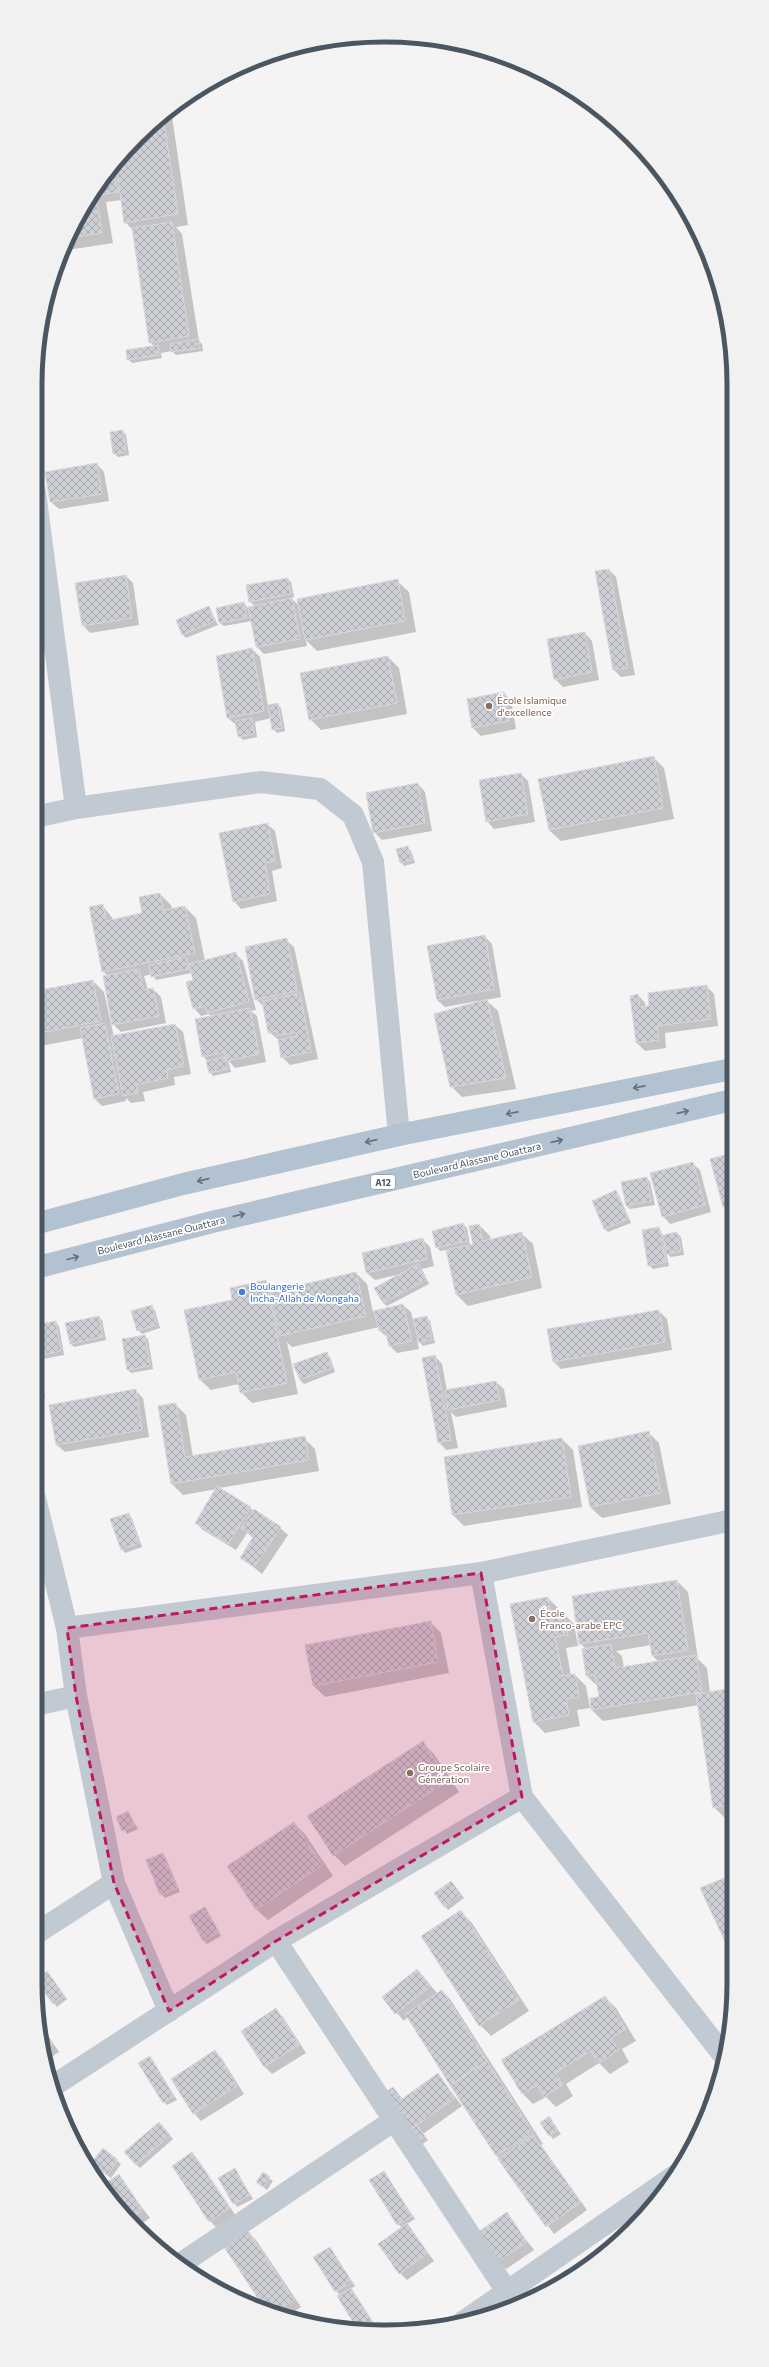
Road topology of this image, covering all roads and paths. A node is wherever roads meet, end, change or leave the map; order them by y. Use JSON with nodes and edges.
{"nodes":[{"id":1,"x":42,"y":546,"type":"edge"},
{"id":2,"x":76,"y":808,"type":"junction"},
{"id":3,"x":42,"y":815,"type":"edge"},
{"id":4,"x":727,"y":1070,"type":"edge"},
{"id":5,"x":727,"y":1101,"type":"edge"},
{"id":6,"x":399,"y":1135,"type":"junction"},
{"id":7,"x":42,"y":1222,"type":"edge"},
{"id":8,"x":42,"y":1266,"type":"edge"},
{"id":9,"x":727,"y":1521,"type":"edge"},
{"id":10,"x":42,"y":1526,"type":"edge"},
{"id":11,"x":481,"y":1573,"type":"junction"},
{"id":12,"x":67,"y":1628,"type":"junction"},
{"id":13,"x":76,"y":1696,"type":"junction"},
{"id":14,"x":42,"y":1703,"type":"edge"},
{"id":15,"x":522,"y":1797,"type":"junction"},
{"id":16,"x":114,"y":1883,"type":"junction"},
{"id":17,"x":42,"y":1929,"type":"edge"},
{"id":18,"x":276,"y":1941,"type":"junction"},
{"id":19,"x":169,"y":2011,"type":"junction"},
{"id":20,"x":720,"y":2050,"type":"edge"},
{"id":21,"x":57,"y":2083,"type":"edge"},
{"id":22,"x":393,"y":2122,"type":"junction"},
{"id":23,"x":658,"y":2188,"type":"edge"},
{"id":24,"x":186,"y":2261,"type":"edge"},
{"id":25,"x":510,"y":2297,"type":"edge"},
{"id":26,"x":487,"y":2309,"type":"edge"}],
"edges":[{"from":1,"to":2,"type":"street"},
{"from":2,"to":3,"type":"street"},
{"from":2,"to":6,"type":"street"},
{"from":4,"to":6,"type":"main road","one_way":true},
{"from":8,"to":5,"type":"main road","name":"Boulevard Alassane Ouattara","number":"A12","one_way":true},
{"from":6,"to":7,"type":"main road","one_way":true},
{"from":9,"to":11,"type":"street"},
{"from":10,"to":12,"type":"street"},
{"from":11,"to":12,"type":"street"},
{"from":11,"to":15,"type":"street"},
{"from":12,"to":13,"type":"street"},
{"from":13,"to":14,"type":"street"},
{"from":13,"to":16,"type":"street"},
{"from":15,"to":18,"type":"street"},
{"from":15,"to":20,"type":"street"},
{"from":16,"to":17,"type":"street"},
{"from":16,"to":19,"type":"street"},
{"from":18,"to":19,"type":"street"},
{"from":18,"to":22,"type":"street"},
{"from":19,"to":21,"type":"street"},
{"from":22,"to":24,"type":"street"},
{"from":22,"to":25,"type":"street"},
{"from":23,"to":25,"type":"street"},
{"from":25,"to":26,"type":"street"}]}
